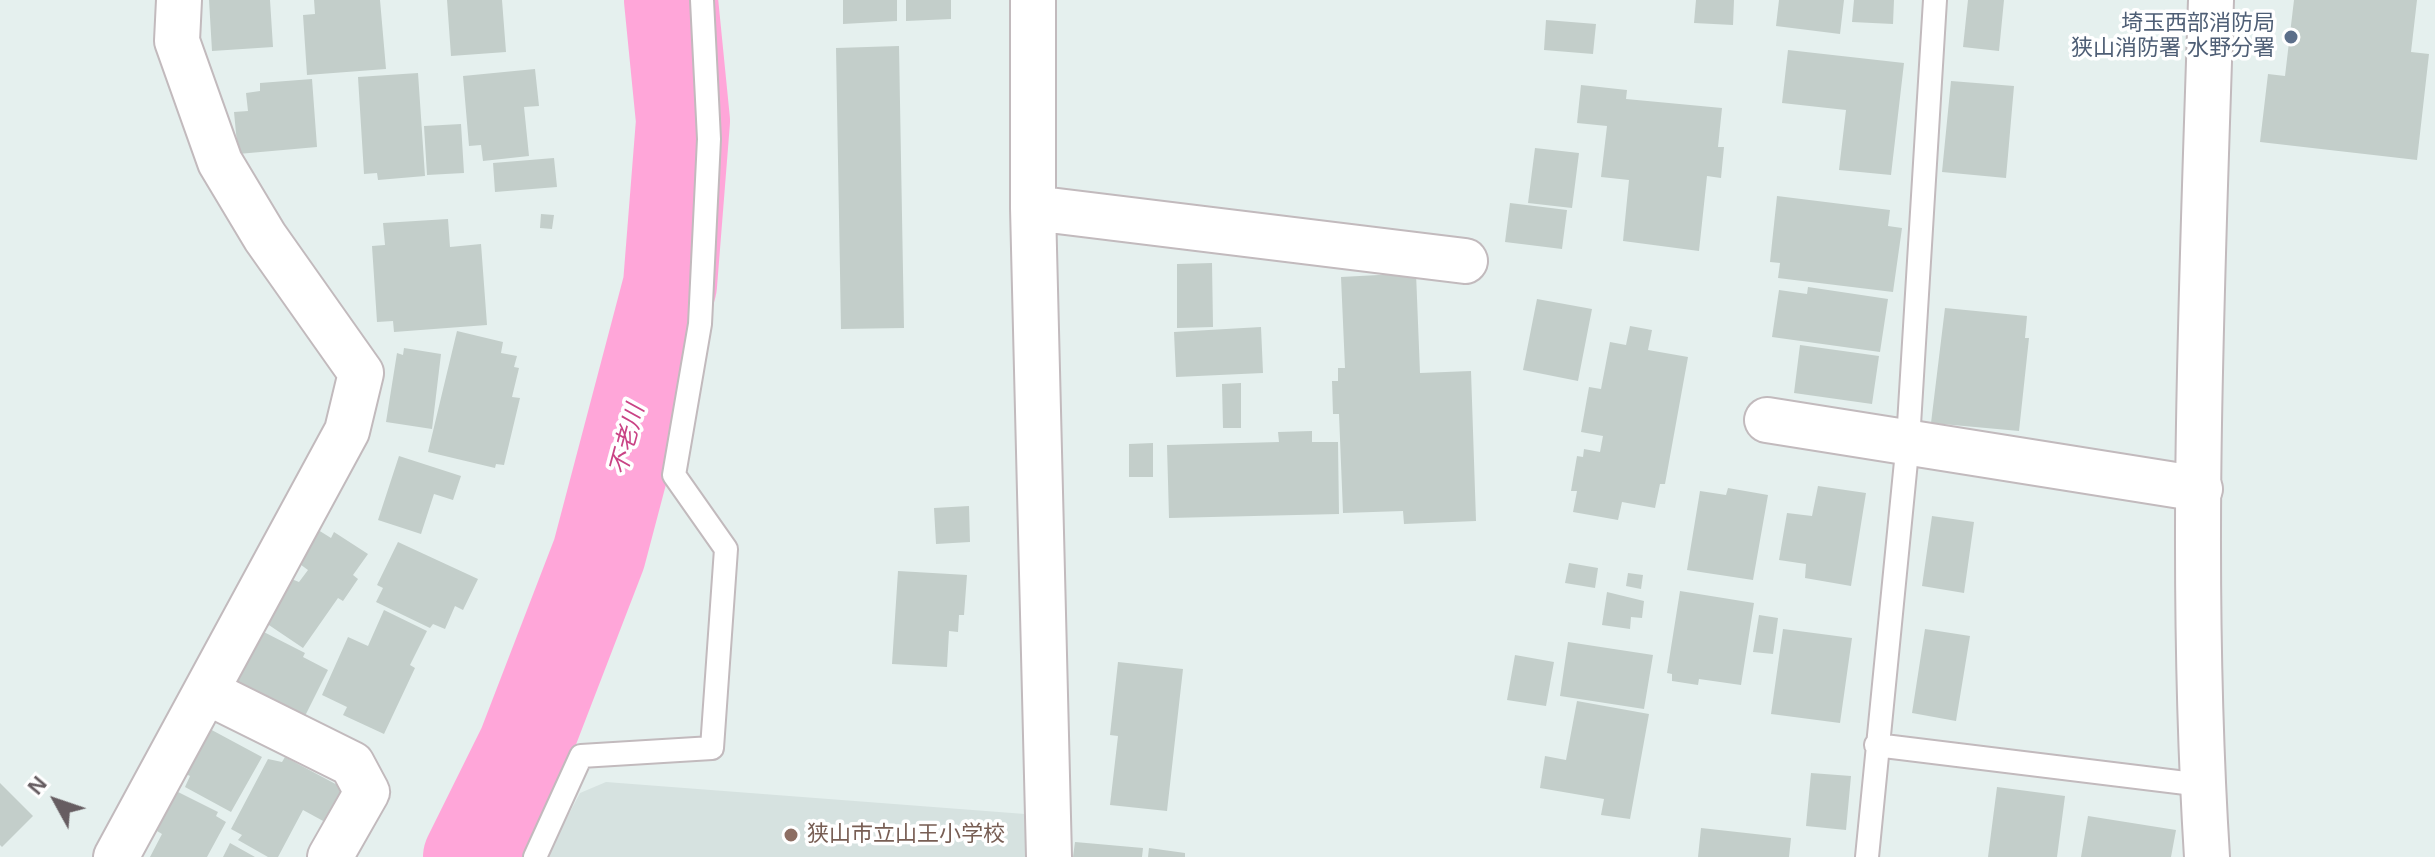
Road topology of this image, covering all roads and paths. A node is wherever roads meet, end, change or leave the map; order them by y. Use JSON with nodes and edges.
{"nodes":[{"id":1,"x":179,"y":0,"type":"edge"},
{"id":2,"x":702,"y":0,"type":"edge"},
{"id":3,"x":1033,"y":0,"type":"edge"},
{"id":4,"x":1935,"y":0,"type":"edge"},
{"id":5,"x":2211,"y":0,"type":"edge"},
{"id":6,"x":1033,"y":208,"type":"junction"},
{"id":7,"x":1465,"y":261,"type":"dead end"},
{"id":8,"x":1767,"y":420,"type":"dead end"},
{"id":9,"x":1908,"y":441,"type":"junction"},
{"id":10,"x":2200,"y":489,"type":"junction"},
{"id":11,"x":207,"y":692,"type":"junction"},
{"id":12,"x":1876,"y":745,"type":"junction"},
{"id":13,"x":2202,"y":785,"type":"junction"},
{"id":14,"x":116,"y":857,"type":"edge"},
{"id":15,"x":330,"y":857,"type":"edge"},
{"id":16,"x":535,"y":857,"type":"edge"},
{"id":17,"x":1049,"y":857,"type":"edge"},
{"id":18,"x":1867,"y":857,"type":"edge"},
{"id":19,"x":2207,"y":857,"type":"edge"}],
"edges":[{"from":1,"to":11,"type":"street"},
{"from":2,"to":16,"type":"lane"},
{"from":3,"to":6,"type":"street"},
{"from":4,"to":9,"type":"lane"},
{"from":5,"to":10,"type":"street"},
{"from":6,"to":7,"type":"street"},
{"from":6,"to":17,"type":"street"},
{"from":8,"to":9,"type":"street"},
{"from":9,"to":10,"type":"street"},
{"from":9,"to":12,"type":"lane"},
{"from":10,"to":13,"type":"street"},
{"from":11,"to":14,"type":"street"},
{"from":11,"to":15,"type":"street"},
{"from":12,"to":13,"type":"lane"},
{"from":12,"to":18,"type":"lane"},
{"from":13,"to":19,"type":"street"}]}
